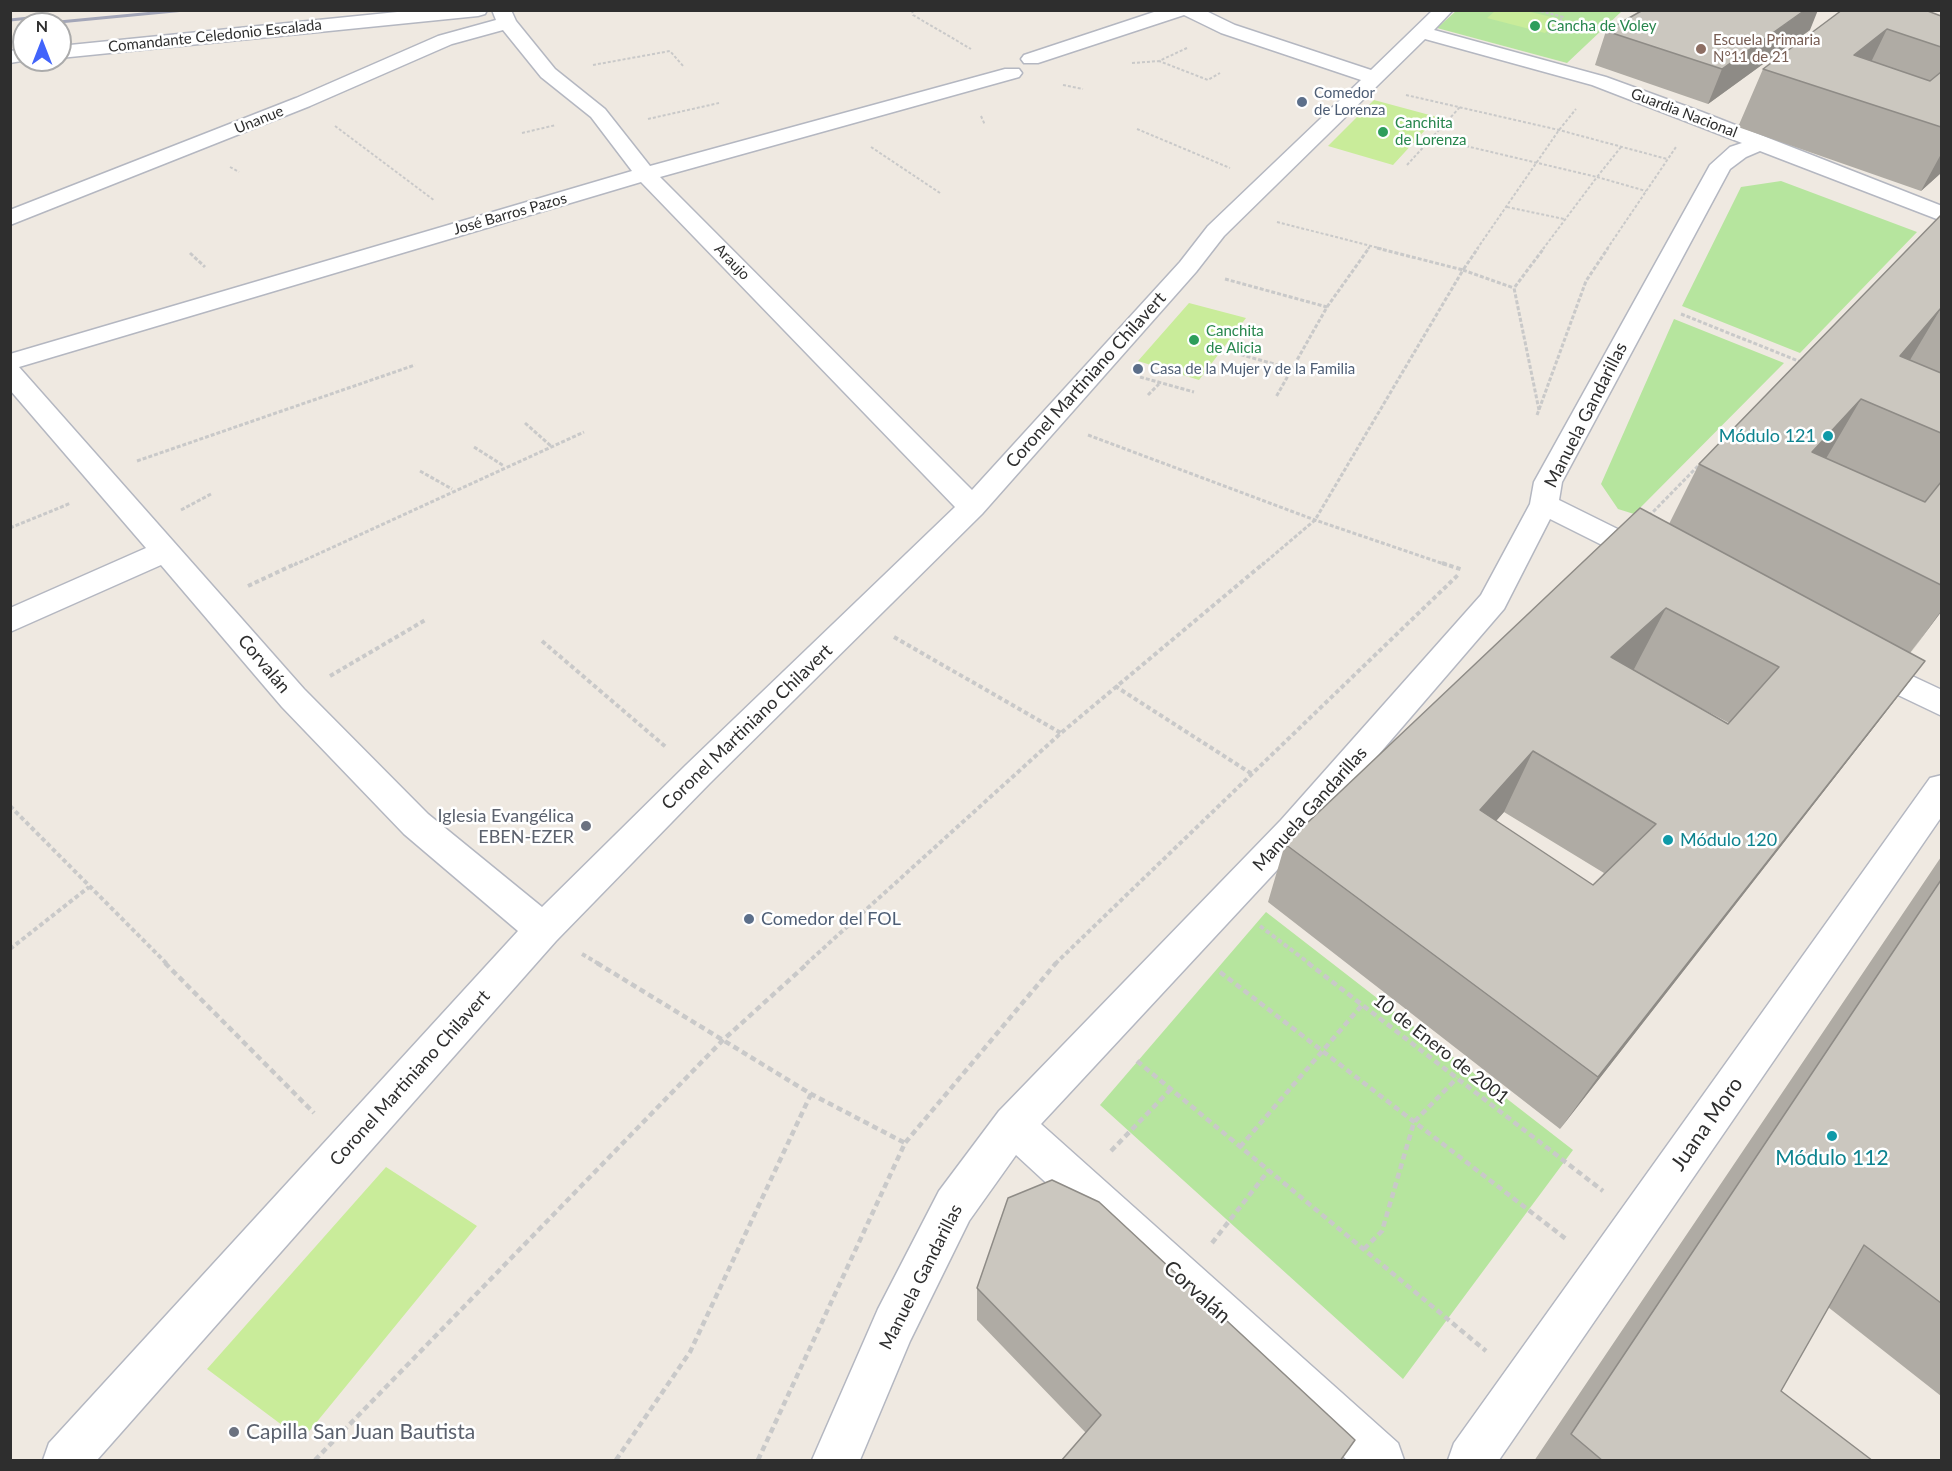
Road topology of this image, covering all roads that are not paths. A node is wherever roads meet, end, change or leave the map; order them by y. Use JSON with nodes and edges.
{"nodes":[{"id":1,"x":478,"y":10,"type":"edge"},
{"id":2,"x":1180,"y":10,"type":"edge"},
{"id":3,"x":1188,"y":10,"type":"edge"},
{"id":4,"x":504,"y":16,"type":"edge"},
{"id":5,"x":1432,"y":21,"type":"edge"},
{"id":6,"x":72,"y":51,"type":"edge"},
{"id":7,"x":1030,"y":59,"type":"dead end"},
{"id":8,"x":1012,"y":73,"type":"road end"},
{"id":9,"x":1368,"y":81,"type":"junction"},
{"id":10,"x":1726,"y":129,"type":"junction"},
{"id":11,"x":1752,"y":129,"type":"junction"},
{"id":12,"x":645,"y":174,"type":"junction"},
{"id":13,"x":1941,"y":214,"type":"edge"},
{"id":14,"x":10,"y":218,"type":"edge"},
{"id":15,"x":10,"y":362,"type":"edge"},
{"id":16,"x":10,"y":373,"type":"edge"},
{"id":17,"x":1544,"y":504,"type":"junction"},
{"id":18,"x":972,"y":507,"type":"junction"},
{"id":19,"x":166,"y":550,"type":"junction"},
{"id":20,"x":1675,"y":570,"type":"edge"},
{"id":21,"x":10,"y":621,"type":"edge"},
{"id":22,"x":1846,"y":656,"type":"edge"},
{"id":23,"x":1941,"y":704,"type":"edge"},
{"id":24,"x":1941,"y":788,"type":"edge"},
{"id":25,"x":543,"y":930,"type":"junction"},
{"id":26,"x":1013,"y":1125,"type":"junction"},
{"id":27,"x":66,"y":1461,"type":"edge"},
{"id":28,"x":836,"y":1461,"type":"edge"},
{"id":29,"x":1381,"y":1461,"type":"edge"},
{"id":30,"x":1471,"y":1461,"type":"edge"}],
"edges":[{"from":1,"to":6,"type":"street","name":"Comandante Celedonio Escalada"},
{"from":2,"to":7,"type":"street"},
{"from":3,"to":9,"type":"street"},
{"from":4,"to":12,"type":"street","name":"Araujo"},
{"from":4,"to":14,"type":"street","name":"Unanue"},
{"from":5,"to":9,"type":"street","name":"Coronel Martiniano Chilavert"},
{"from":5,"to":10,"type":"street","name":"Guardia Nacional"},
{"from":8,"to":12,"type":"street","name":"José Barros Pazos"},
{"from":9,"to":18,"type":"street","name":"Coronel Martiniano Chilavert"},
{"from":10,"to":11,"type":"street","name":"Guardia Nacional"},
{"from":10,"to":11,"type":"street"},
{"from":11,"to":13,"type":"street","name":"Guardia Nacional"},
{"from":11,"to":17,"type":"street","name":"Manuela Gandarillas"},
{"from":12,"to":15,"type":"street","name":"José Barros Pazos"},
{"from":12,"to":18,"type":"street","name":"Araujo"},
{"from":16,"to":19,"type":"street","name":"Corvalán"},
{"from":17,"to":20,"type":"street"},
{"from":17,"to":26,"type":"street","name":"Manuela Gandarillas"},
{"from":18,"to":25,"type":"street","name":"Coronel Martiniano Chilavert"},
{"from":19,"to":21,"type":"street"},
{"from":19,"to":25,"type":"street","name":"Corvalán"},
{"from":22,"to":23,"type":"street"},
{"from":24,"to":30,"type":"street","name":"Juana Moro"},
{"from":25,"to":27,"type":"street","name":"Coronel Martiniano Chilavert"},
{"from":26,"to":28,"type":"street","name":"Manuela Gandarillas"},
{"from":26,"to":29,"type":"street","name":"Corvalán"}]}
